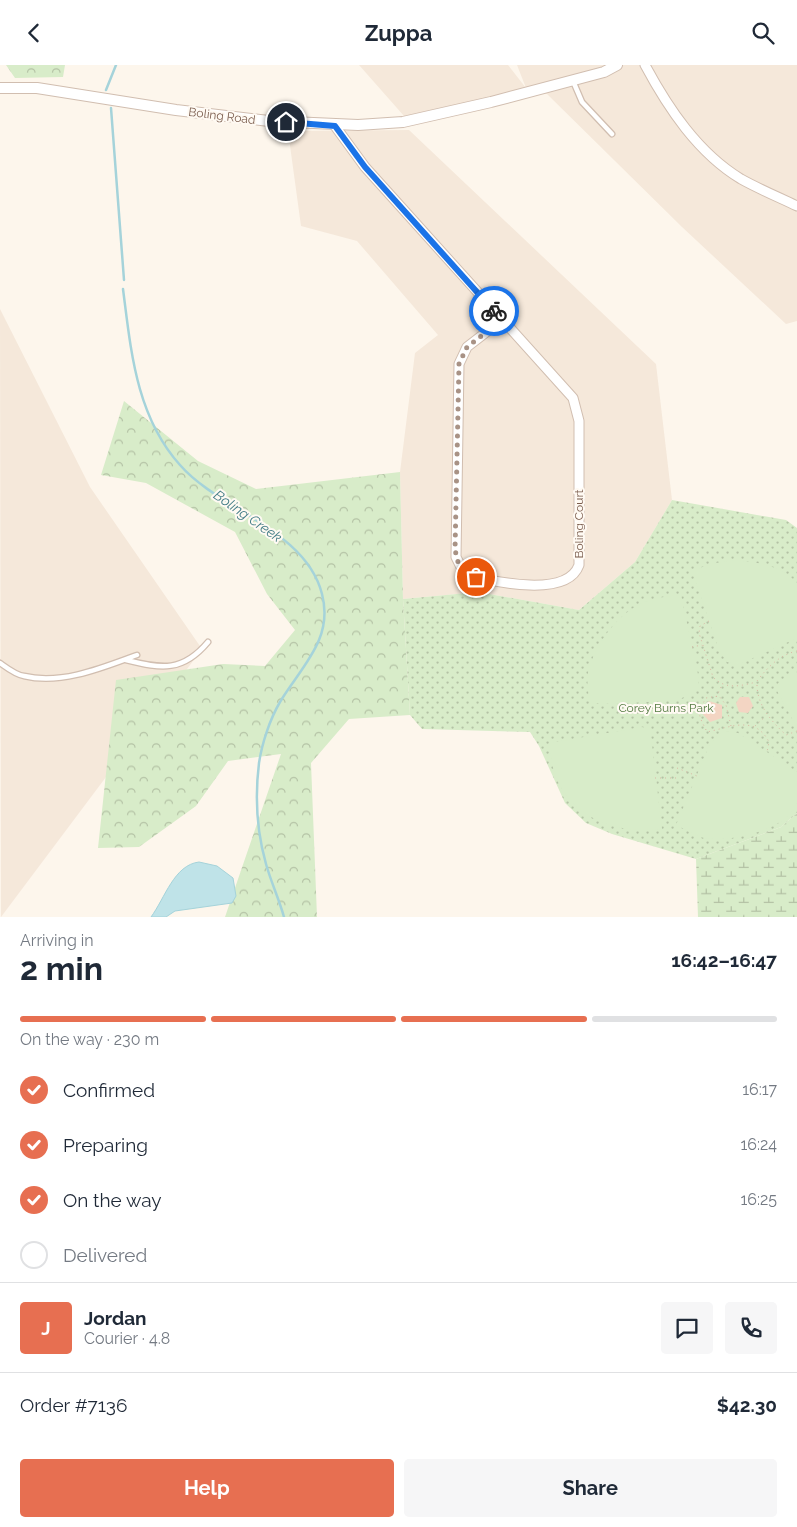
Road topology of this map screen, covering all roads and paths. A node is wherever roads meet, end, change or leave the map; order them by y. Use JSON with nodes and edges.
{"nodes":[{"id":1,"x":617,"y":65,"type":"edge"},
{"id":2,"x":645,"y":65,"type":"edge"},
{"id":3,"x":573,"y":81,"type":"junction"},
{"id":4,"x":0,"y":88,"type":"edge"},
{"id":5,"x":335,"y":126,"type":"junction"},
{"id":6,"x":612,"y":134,"type":"dead end"},
{"id":7,"x":797,"y":206,"type":"edge"},
{"id":8,"x":502,"y":320,"type":"junction"},
{"id":9,"x":710,"y":621,"type":"dead end"},
{"id":10,"x":208,"y":642,"type":"dead end"},
{"id":11,"x":702,"y":645,"type":"junction"},
{"id":12,"x":692,"y":647,"type":"dead end"},
{"id":13,"x":797,"y":651,"type":"edge"},
{"id":14,"x":137,"y":655,"type":"dead end"},
{"id":15,"x":125,"y":659,"type":"junction"},
{"id":16,"x":0,"y":663,"type":"edge"},
{"id":17,"x":757,"y":681,"type":"junction"},
{"id":18,"x":723,"y":684,"type":"junction"},
{"id":19,"x":716,"y":697,"type":"junction"},
{"id":20,"x":767,"y":716,"type":"junction"},
{"id":21,"x":731,"y":726,"type":"junction"},
{"id":22,"x":755,"y":726,"type":"junction"},
{"id":23,"x":797,"y":731,"type":"edge"},
{"id":24,"x":767,"y":752,"type":"dead end"},
{"id":25,"x":677,"y":768,"type":"dead end"},
{"id":26,"x":697,"y":776,"type":"dead end"},
{"id":27,"x":656,"y":778,"type":"dead end"},
{"id":28,"x":678,"y":778,"type":"dead end"}],
"edges":[{"from":1,"to":3,"type":"street","name":"Boling Road"},
{"from":2,"to":7,"type":"street"},
{"from":3,"to":5,"type":"street","name":"Boling Road"},
{"from":3,"to":6,"type":"lane"},
{"from":4,"to":5,"type":"street","name":"Boling Road"},
{"from":5,"to":8,"type":"street","name":"Boling Court"},
{"from":8,"to":8,"type":"street","name":"Boling Court"},
{"from":9,"to":11,"type":"path"},
{"from":10,"to":15,"type":"lane"},
{"from":11,"to":12,"type":"path"},
{"from":11,"to":18,"type":"path"},
{"from":13,"to":17,"type":"path"},
{"from":14,"to":15,"type":"lane"},
{"from":15,"to":16,"type":"lane"},
{"from":17,"to":18,"type":"path"},
{"from":17,"to":20,"type":"path"},
{"from":18,"to":19,"type":"path"},
{"from":19,"to":21,"type":"path"},
{"from":19,"to":21,"type":"path"},
{"from":20,"to":22,"type":"path"},
{"from":20,"to":23,"type":"path"},
{"from":21,"to":22,"type":"path"},
{"from":22,"to":24,"type":"path"},
{"from":25,"to":26,"type":"path"},
{"from":27,"to":28,"type":"path"}]}
